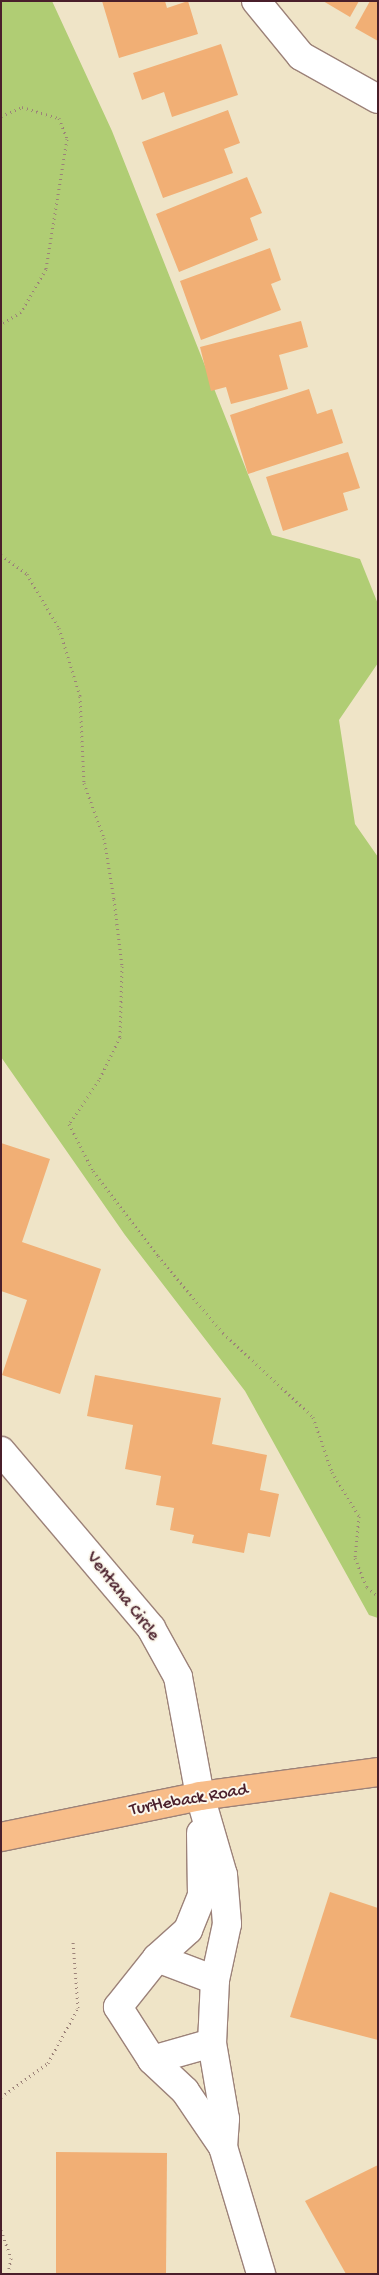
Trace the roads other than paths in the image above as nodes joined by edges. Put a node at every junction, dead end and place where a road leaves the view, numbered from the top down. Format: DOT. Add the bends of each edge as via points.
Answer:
graph roads {
  1 [pos="256,1"];
  2 [pos="378,99"];
  3 [pos="1,1451"];
  4 [pos="378,1772"];
  5 [pos="200,1796"];
  6 [pos="1,1837"];
  7 [pos="157,1958"];
  8 [pos="215,1980"];
  9 [pos="212,2043"];
  10 [pos="152,2060"];
  11 [pos="223,2147"];
  12 [pos="261,2274"];
  1 -- 2 [label="street" via="301,56"];
  3 -- 5 [label="street, Ventana Circle" via="152,1628 178,1677"];
  4 -- 5 [label="main road, Turtleback Road"];
  5 -- 6 [label="main road, Turtleback Road"];
  5 -- 7 [label="street" via="202,1895 188,1930"];
  5 -- 8 [label="street" via="223,1875 227,1924"];
  7 -- 8 [label="street"];
  7 -- 10 [label="street" via="118,2007"];
  8 -- 9 [label="street"];
  9 -- 10 [label="street"];
  9 -- 11 [label="street" via="224,2119"];
  10 -- 11 [label="street" via="184,2091"];
  11 -- 12 [label="street"];
}
